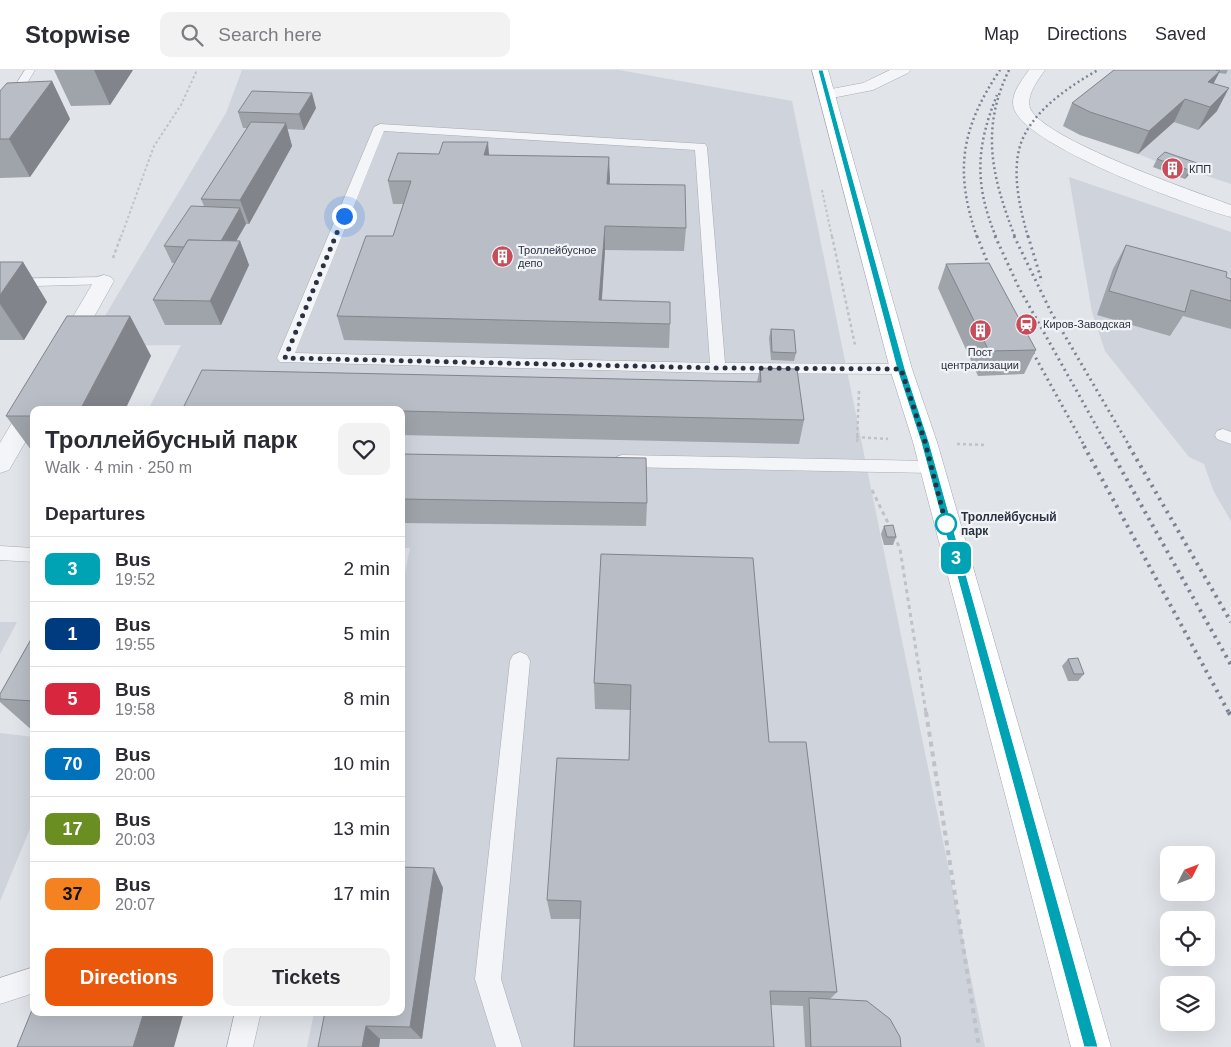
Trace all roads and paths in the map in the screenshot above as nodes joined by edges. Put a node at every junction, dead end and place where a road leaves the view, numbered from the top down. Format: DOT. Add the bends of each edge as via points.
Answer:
graph roads {
  1 [pos="30,70"];
  2 [pos="197,70"];
  3 [pos="904,70"];
  4 [pos="1037,70"];
  5 [pos="824,82"];
  6 [pos="0,118"];
  7 [pos="821,189"];
  8 [pos="1231,211"];
  9 [pos="104,281"];
  10 [pos="0,283"];
  11 [pos="718,368"];
  12 [pos="860,369"];
  13 [pos="901,369"];
  14 [pos="33,406"];
  15 [pos="30,411"];
  16 [pos="610,460"];
  17 [pos="0,464"];
  18 [pos="859,465"];
  19 [pos="930,467"];
  20 [pos="0,553"];
  21 [pos="30,555"];
  22 [pos="520,661"];
  23 [pos="30,981"];
  24 [pos="0,991"];
  25 [pos="247,1016"];
  26 [pos="240,1047"];
  27 [pos="509,1047"];
  28 [pos="979,1047"];
  29 [pos="1091,1047"];
  1 -- 6 [label="lane"];
  2 -- 9 [label="path" via="181,106 154,146"];
  3 -- 5 [label="street" via="867,87"];
  4 -- 8 [label="street" via="1024,91 1021,104 1032,122 1122,170"];
  5 -- 13 [label="main road"];
  7 -- 12 [label="path"];
  9 -- 10 [label="lane"];
  9 -- 14 [label="street"];
  11 -- 11 [label="lane" via="701,147 380,127 285,358"];
  11 -- 12 [label="lane"];
  12 -- 13 [label="lane"];
  12 -- 18 [label="path" via="856,437"];
  13 -- 19 [label="main road"];
  15 -- 17 [label="street"];
  16 -- 18 [label="lane"];
  18 -- 19 [label="lane"];
  18 -- 28 [label="path" via="900,549"];
  19 -- 29 [label="main road"];
  20 -- 21 [label="lane"];
  22 -- 27 [label="lane" via="488,979"];
  23 -- 24 [label="lane"];
  25 -- 26 [label="lane"];
}
